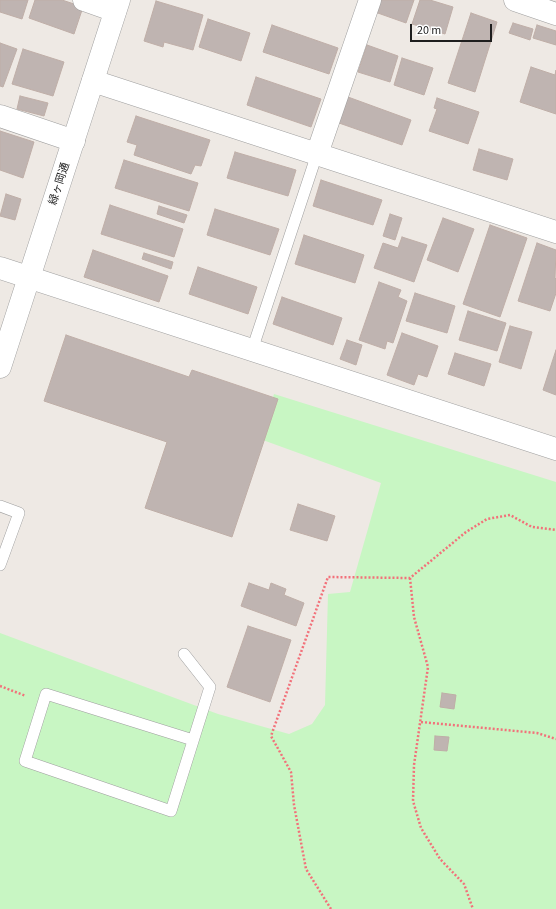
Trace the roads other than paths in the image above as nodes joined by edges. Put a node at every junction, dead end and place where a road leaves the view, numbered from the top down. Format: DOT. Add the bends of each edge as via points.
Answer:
graph roads {
  1 [pos="84,0"];
  2 [pos="370,0"];
  3 [pos="515,0"];
  4 [pos="117,6"];
  5 [pos="556,14"];
  6 [pos="93,81"];
  7 [pos="0,116"];
  8 [pos="74,141"];
  9 [pos="316,154"];
  10 [pos="556,232"];
  11 [pos="0,268"];
  12 [pos="29,277"];
  13 [pos="252,350"];
  14 [pos="0,367"];
  15 [pos="556,449"];
  16 [pos="0,506"];
  17 [pos="0,565"];
  18 [pos="184,654"];
  19 [pos="193,740"];
  1 -- 4 [label="street"];
  2 -- 9 [label="street"];
  3 -- 5 [label="street"];
  4 -- 6 [label="street, 緑ヶ岡通"];
  6 -- 8 [label="street, 緑ヶ岡通"];
  6 -- 9 [label="street"];
  7 -- 8 [label="street"];
  8 -- 12 [label="street, 緑ヶ岡通"];
  9 -- 10 [label="street"];
  9 -- 13 [label="lane"];
  11 -- 12 [label="street"];
  12 -- 13 [label="street"];
  12 -- 14 [label="street, 緑ヶ岡通"];
  13 -- 15 [label="street"];
  16 -- 17 [label="lane" via="18,513"];
  18 -- 19 [label="lane" via="210,686"];
  19 -- 19 [label="lane" via="46,694 25,761 171,811"];
}
